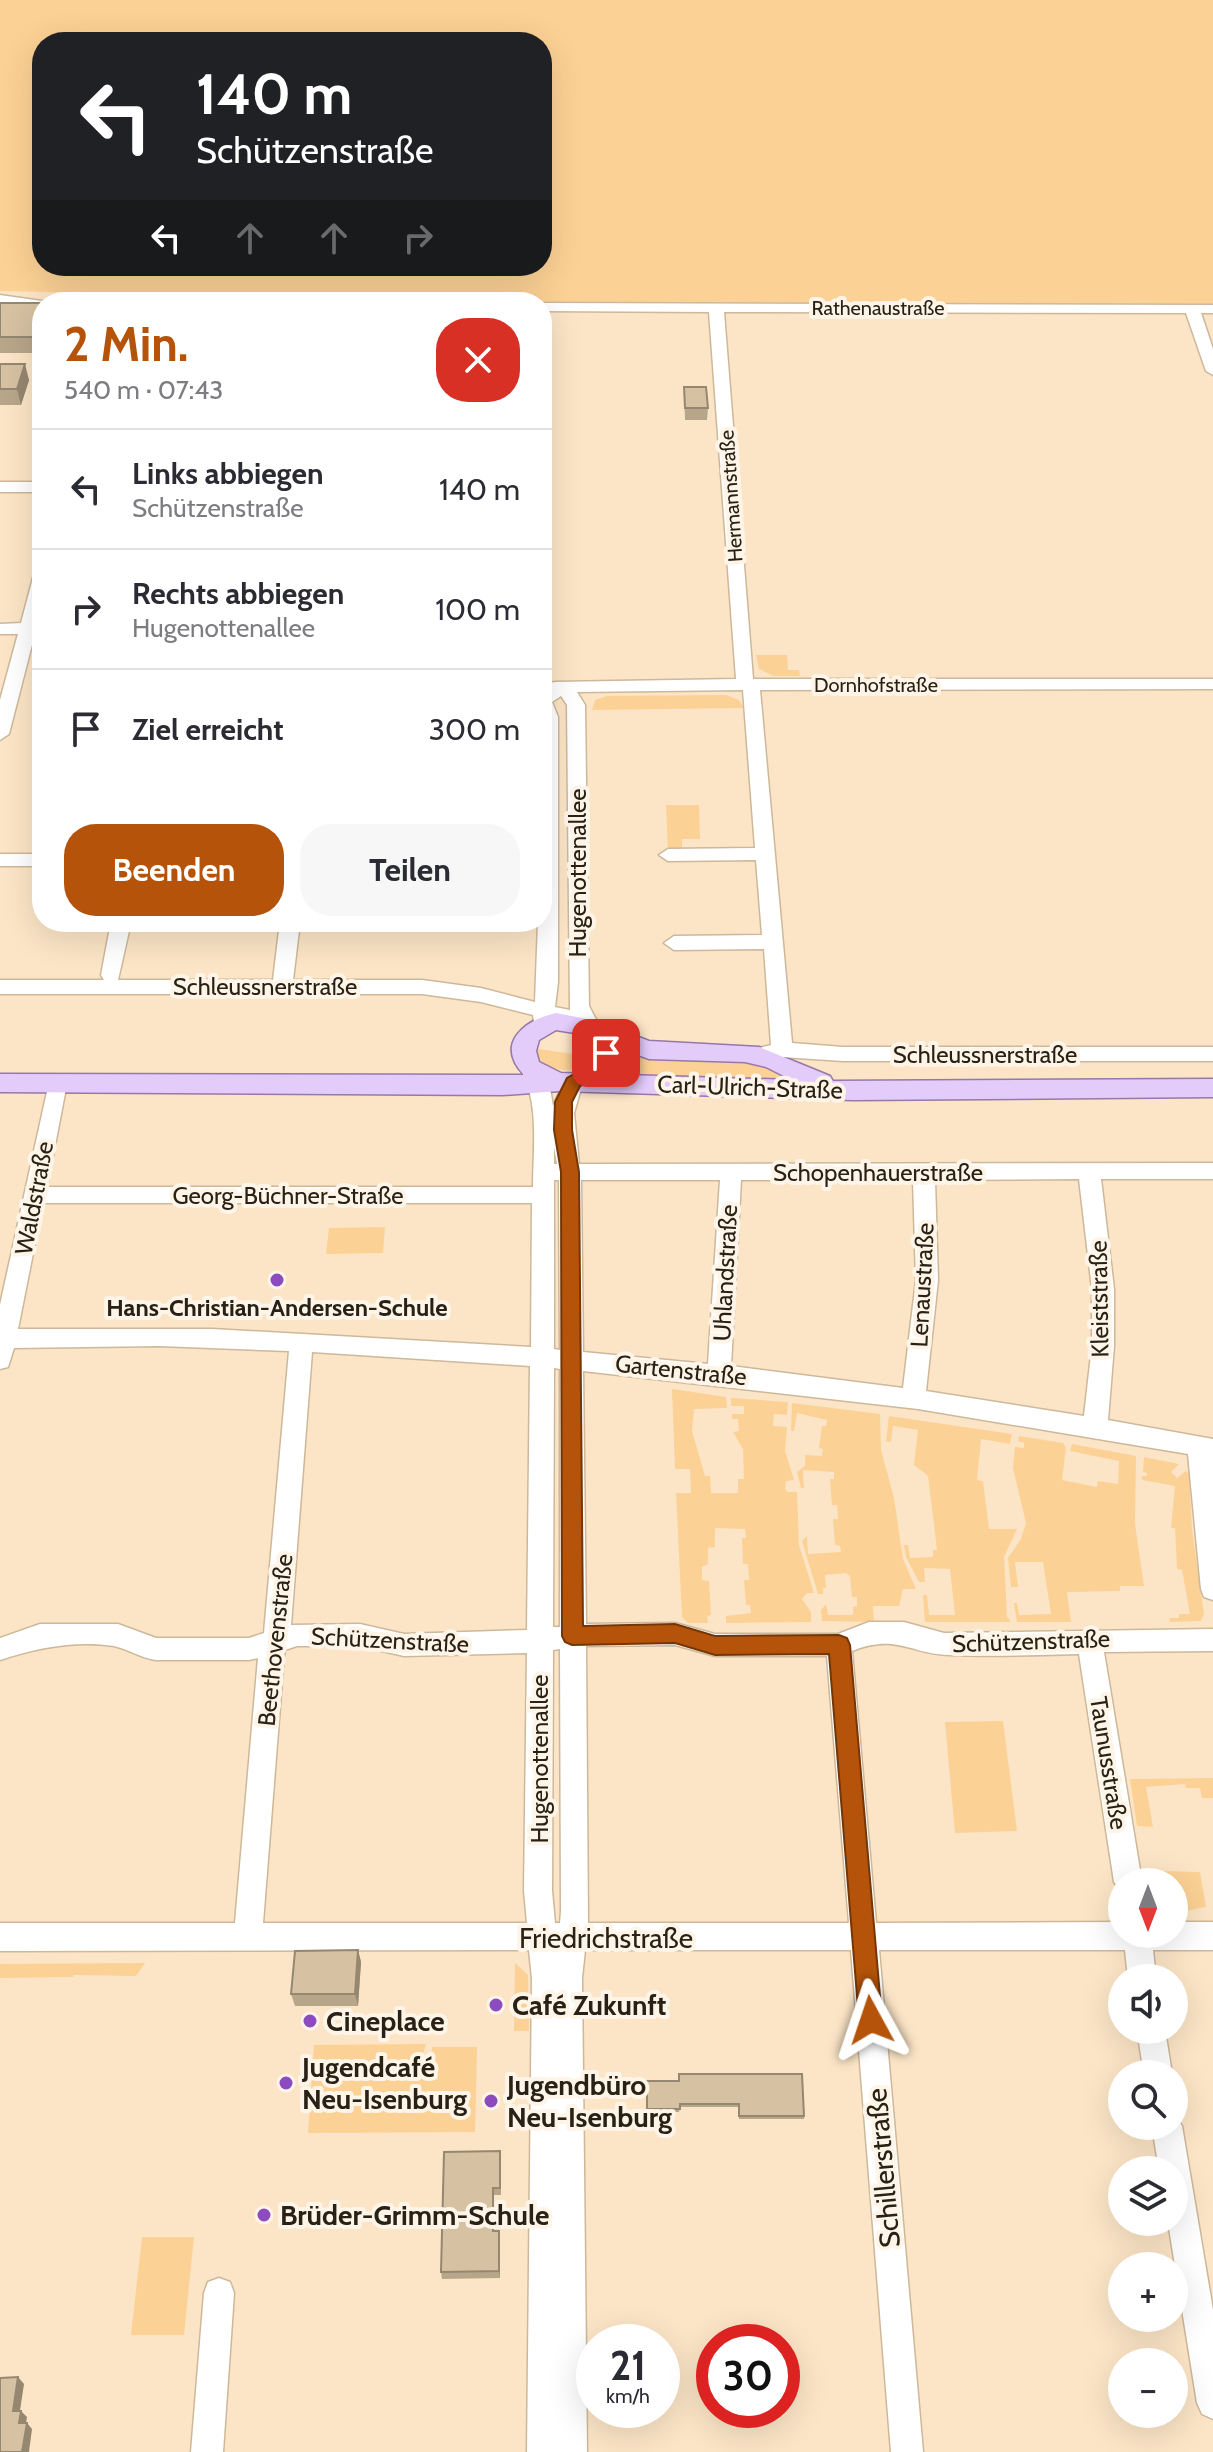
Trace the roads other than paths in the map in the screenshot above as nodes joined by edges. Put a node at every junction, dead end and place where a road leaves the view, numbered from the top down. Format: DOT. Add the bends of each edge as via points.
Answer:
graph roads {
  1 [pos="0,299"];
  2 [pos="32,303"];
  3 [pos="32,304"];
  4 [pos="0,306"];
  5 [pos="552,307"];
  6 [pos="716,308"];
  7 [pos="1192,309"];
  8 [pos="1213,309"];
  9 [pos="1213,371"];
  10 [pos="0,487"];
  11 [pos="32,487"];
  12 [pos="32,628"];
  13 [pos="0,629"];
  14 [pos="32,634"];
  15 [pos="1213,684"];
  16 [pos="748,685"];
  17 [pos="552,688"];
  18 [pos="0,734"];
  19 [pos="552,787"];
  20 [pos="764,854"];
  21 [pos="668,855"];
  22 [pos="0,860"];
  23 [pos="32,860"];
  24 [pos="119,932"];
  25 [pos="289,932"];
  26 [pos="772,942"];
  27 [pos="674,943"];
  28 [pos="111,975"];
  29 [pos="282,986"];
  30 [pos="0,987"];
  31 [pos="562,1020"];
  32 [pos="782,1050"];
  33 [pos="1213,1054"];
  34 [pos="758,1055"];
  35 [pos="544,1077"];
  36 [pos="0,1083"];
  37 [pos="57,1083"];
  38 [pos="602,1083"];
  39 [pos="458,1085"];
  40 [pos="1213,1088"];
  41 [pos="888,1089"];
  42 [pos="567,1137"];
  43 [pos="924,1171"];
  44 [pos="1089,1171"];
  45 [pos="1213,1171"];
  46 [pos="570,1172"];
  47 [pos="731,1172"];
  48 [pos="543,1183"];
  49 [pos="34,1195"];
  50 [pos="301,1342"];
  51 [pos="2,1346"];
  52 [pos="541,1357"];
  53 [pos="571,1359"];
  54 [pos="719,1373"];
  55 [pos="913,1398"];
  56 [pos="1095,1427"];
  57 [pos="1206,1448"];
  58 [pos="1213,1589"];
  59 [pos="572,1636"];
  60 [pos="539,1640"];
  61 [pos="1213,1640"];
  62 [pos="274,1642"];
  63 [pos="1090,1643"];
  64 [pos="839,1645"];
  65 [pos="0,1649"];
  66 [pos="1126,1868"];
  67 [pos="1108,1935"];
  68 [pos="863,1936"];
  69 [pos="1188,1936"];
  70 [pos="1213,1936"];
  71 [pos="0,1937"];
  72 [pos="248,1938"];
  73 [pos="557,1938"];
  74 [pos="1169,2140"];
  75 [pos="219,2293"];
  76 [pos="1213,2403"];
  77 [pos="207,2452"];
  78 [pos="543,2452"];
  79 [pos="571,2452"];
  80 [pos="907,2452"];
  1 -- 2 [label="street"];
  3 -- 4 [label="street"];
  5 -- 6 [label="street, Rathenaustraße"];
  6 -- 7 [label="street, Rathenaustraße"];
  6 -- 16 [label="street, Hermannstraße"];
  7 -- 8 [label="street, Rathenaustraße"];
  7 -- 9 [label="street"];
  10 -- 11 [label="street"];
  12 -- 13 [label="street"];
  14 -- 18 [label="street"];
  15 -- 16 [label="street, Dornhofstraße"];
  16 -- 17 [label="street, Dornhofstraße"];
  16 -- 20 [label="street, Hermannstraße"];
  17 -- 31 [label="street, Hugenottenallee" via="572,695 576,705 579,1011"];
  19 -- 31 [label="street, Hugenottenallee"];
  20 -- 21 [label="street"];
  20 -- 26 [label="street, Hermannstraße"];
  22 -- 23 [label="street"];
  24 -- 28 [label="street"];
  25 -- 29 [label="street"];
  26 -- 27 [label="street"];
  26 -- 32 [label="street, Hermannstraße"];
  29 -- 30 [label="street, Schleussnerstraße"];
  29 -- 31 [label="street, Schleussnerstraße" via="422,987 481,995"];
  31 -- 34 [label="main road, Schleussnerstraße" via="672,1054"];
  31 -- 35 [label="main road, Hugenottenallee" via="531,1033"];
  31 -- 35 [label="main road, Hugenottenallee" via="605,1046 602,1062 596,1069"];
  32 -- 33 [label="street, Schleussnerstraße"];
  32 -- 34 [label="street, Schleussnerstraße"];
  34 -- 41 [label="main road, Schleussnerstraße" via="822,1083"];
  35 -- 38 [label="main road, Carl-Ulrich-Straße"];
  35 -- 39 [label="main road, Carl-Ulrich-Straße" via="503,1086"];
  35 -- 39 [label="main road" via="508,1067"];
  35 -- 42 [label="street, Hugenottenallee" via="563,1102"];
  35 -- 48 [label="street, Hugenottenallee"];
  36 -- 37 [label="main road, Carl-Ulrich-Straße"];
  37 -- 39 [label="main road, Carl-Ulrich-Straße"];
  37 -- 49 [label="street, Waldstraße"];
  38 -- 41 [label="main road, Carl-Ulrich-Straße"];
  38 -- 42 [label="street, Hugenottenallee" via="578,1092"];
  40 -- 41 [label="main road, Carl-Ulrich-Straße"];
  42 -- 46 [label="street, Hugenottenallee"];
  43 -- 44 [label="street, Schopenhauerstraße"];
  43 -- 47 [label="street, Schopenhauerstraße"];
  43 -- 55 [label="street, Lenaustraße" via="926,1292"];
  44 -- 45 [label="street, Schopenhauerstraße"];
  44 -- 56 [label="street, Kleiststraße" via="1103,1289"];
  46 -- 47 [label="street, Schopenhauerstraße"];
  46 -- 48 [label="street, Schopenhauerstraße"];
  46 -- 53 [label="street, Hugenottenallee"];
  47 -- 54 [label="street, Uhlandstraße"];
  48 -- 49 [label="street, Georg-Büchner-Straße"];
  48 -- 52 [label="street, Hugenottenallee"];
  49 -- 51 [label="street, Waldstraße"];
  50 -- 51 [label="street, Gartenstraße" via="118,1337"];
  50 -- 52 [label="street, Gartenstraße"];
  50 -- 62 [label="street, Beethovenstraße"];
  52 -- 53 [label="street, Gartenstraße"];
  52 -- 60 [label="street, Hugenottenallee"];
  53 -- 54 [label="street, Gartenstraße"];
  53 -- 59 [label="street, Hugenottenallee"];
  54 -- 55 [label="street, Gartenstraße"];
  55 -- 56 [label="street, Gartenstraße"];
  56 -- 57 [label="street, Gartenstraße"];
  57 -- 58 [label="street"];
  59 -- 60 [label="street, Schützenstraße"];
  59 -- 64 [label="street, Schützenstraße" via="675,1634 715,1645"];
  59 -- 73 [label="street, Hugenottenallee" via="575,1911"];
  60 -- 62 [label="street, Schützenstraße" via="404,1645 360,1635 297,1635"];
  60 -- 73 [label="street, Hugenottenallee" via="538,1891"];
  61 -- 63 [label="street, Schützenstraße"];
  62 -- 65 [label="street, Schützenstraße" via="249,1649 156,1649 118,1635 40,1635"];
  62 -- 72 [label="street, Beethovenstraße"];
  63 -- 64 [label="street, Schützenstraße" via="944,1644 904,1633 869,1633"];
  63 -- 66 [label="street, Taunusstraße"];
  64 -- 68 [label="street, Schillerstraße"];
  67 -- 68 [label="street, Friedrichstraße"];
  68 -- 73 [label="street, Friedrichstraße"];
  68 -- 80 [label="street, Schillerstraße"];
  69 -- 70 [label="street, Friedrichstraße"];
  71 -- 72 [label="street, Friedrichstraße"];
  72 -- 73 [label="street, Friedrichstraße"];
  73 -- 78 [label="street, Hugenottenallee" via="546,1979"];
  73 -- 79 [label="street, Hugenottenallee" via="568,1978"];
  74 -- 76 [label="street"];
  75 -- 77 [label="street"];
}
